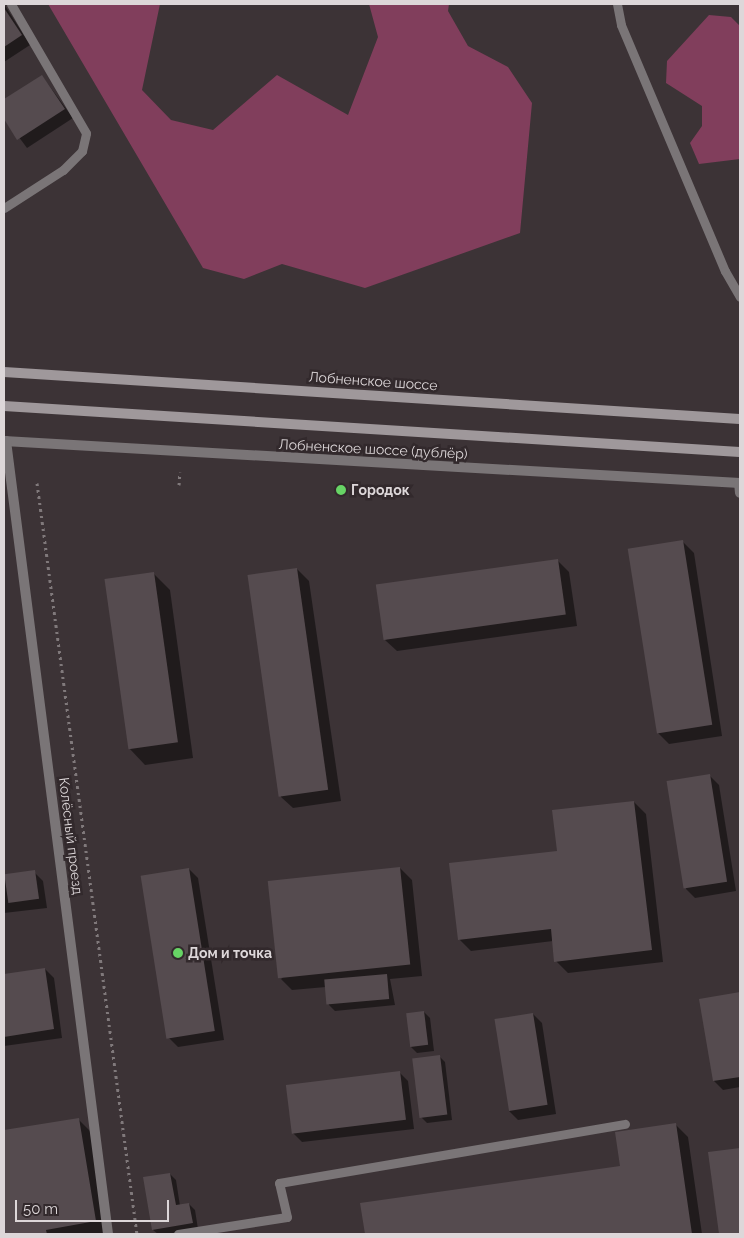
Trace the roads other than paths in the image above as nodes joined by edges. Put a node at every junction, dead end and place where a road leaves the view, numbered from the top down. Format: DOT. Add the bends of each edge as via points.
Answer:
graph roads {
  1 [pos="11,4"];
  2 [pos="617,4"];
  3 [pos="4,208"];
  4 [pos="740,297"];
  5 [pos="4,372"];
  6 [pos="4,406"];
  7 [pos="740,418"];
  8 [pos="5,441"];
  9 [pos="740,452"];
  10 [pos="739,483"];
  11 [pos="740,493"];
  12 [pos="625,1124"];
  13 [pos="108,1234"];
  14 [pos="178,1234"];
  1 -- 3 [label="lane" via="86,133 82,151 63,170"];
  2 -- 4 [label="lane" via="622,25 725,271"];
  5 -- 7 [label="main road, Лобненское шоссе"];
  6 -- 9 [label="main road"];
  8 -- 10 [label="street, Лобненское шоссе (дублёр)"];
  8 -- 13 [label="street, Колёсный проезд"];
  10 -- 11 [label="street"];
  12 -- 14 [label="lane" via="279,1183 287,1217"];
}
